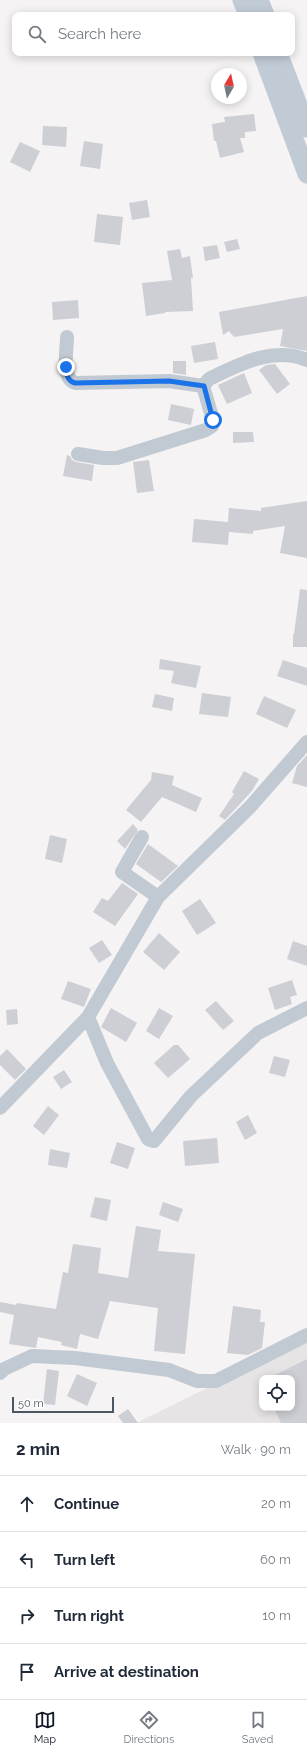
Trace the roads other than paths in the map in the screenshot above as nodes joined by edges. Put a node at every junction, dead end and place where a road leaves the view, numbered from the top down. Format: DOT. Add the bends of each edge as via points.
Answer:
graph roads {
  1 [pos="242,0"];
  2 [pos="259,0"];
  3 [pos="247,12"];
  4 [pos="264,12"];
  5 [pos="263,56"];
  6 [pos="279,56"];
  7 [pos="307,128"];
  8 [pos="307,174"];
  9 [pos="67,337"];
  10 [pos="307,360"];
  11 [pos="204,386"];
  12 [pos="78,454"];
  13 [pos="307,742"];
  14 [pos="142,837"];
  15 [pos="158,898"];
  16 [pos="307,1008"];
  17 [pos="88,1017"];
  18 [pos="0,1108"];
  19 [pos="307,1335"];
  20 [pos="0,1373"];
  1 -- 3 [label="main road"];
  2 -- 4 [label="main road"];
  5 -- 8 [label="main road"];
  6 -- 7 [label="main road"];
  9 -- 11 [label="street" via="66,367 70,382 169,381"];
  10 -- 11 [label="street" via="288,354 265,355 209,379"];
  11 -- 12 [label="street" via="213,420 212,426 206,430 117,458"];
  13 -- 15 [label="street" via="250,807"];
  14 -- 15 [label="street" via="122,872"];
  15 -- 17 [label="street"];
  16 -- 17 [label="street" via="258,1033 191,1096 154,1141 148,1139 107,1063"];
  17 -- 18 [label="street"];
  19 -- 20 [label="street" via="216,1382 197,1381 169,1370 75,1358 32,1356"];
}
